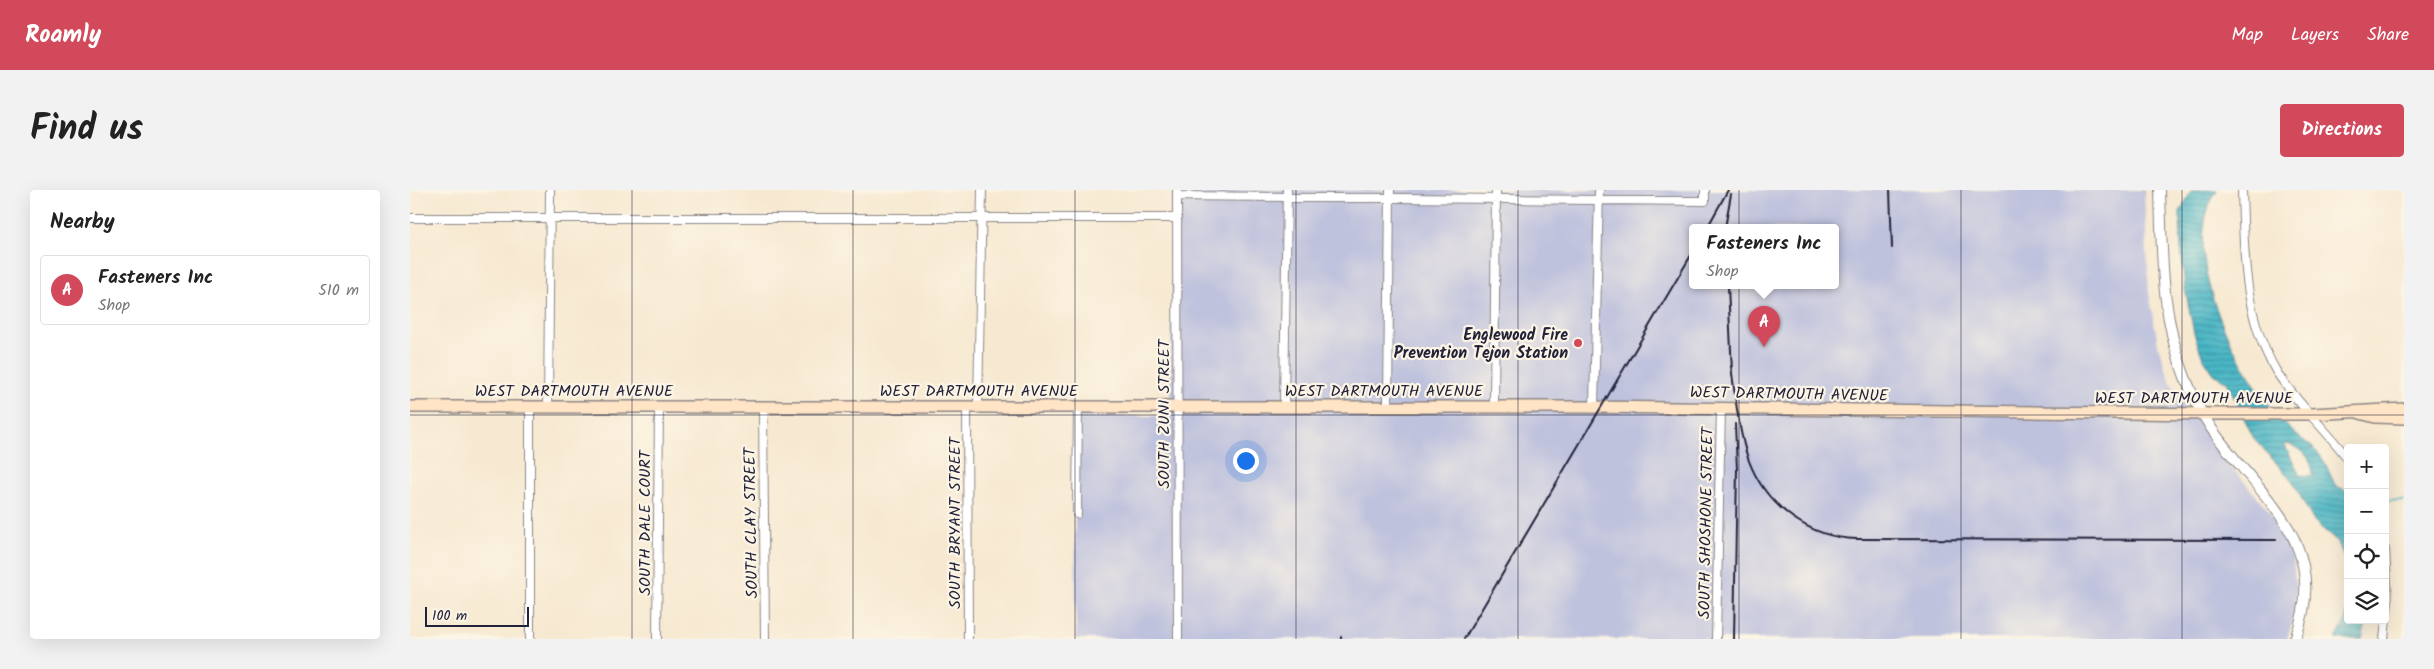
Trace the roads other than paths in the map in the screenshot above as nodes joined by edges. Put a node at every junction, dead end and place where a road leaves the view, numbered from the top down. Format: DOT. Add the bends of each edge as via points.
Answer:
graph roads {
  1 [pos="550,190"];
  2 [pos="982,190"];
  3 [pos="1496,190"];
  4 [pos="1599,190"];
  5 [pos="1705,190"];
  6 [pos="2160,190"];
  7 [pos="2242,190"];
  8 [pos="1177,193"];
  9 [pos="1287,194"];
  10 [pos="1390,194"];
  11 [pos="1496,199"];
  12 [pos="1599,200"];
  13 [pos="410,218"];
  14 [pos="550,218"];
  15 [pos="1177,218"];
  16 [pos="982,219"];
  17 [pos="659,406"];
  18 [pos="762,406"];
  19 [pos="973,406"];
  20 [pos="1078,406"];
  21 [pos="1176,406"];
  22 [pos="1284,406"];
  23 [pos="1388,406"];
  24 [pos="1494,406"];
  25 [pos="410,407"];
  26 [pos="530,407"];
  27 [pos="548,407"];
  28 [pos="1594,407"];
  29 [pos="1721,408"];
  30 [pos="2404,409"];
  31 [pos="2358,412"];
  32 [pos="2202,414"];
  33 [pos="2306,414"];
  34 [pos="2401,417"];
  35 [pos="2344,456"];
  36 [pos="1077,514"];
  37 [pos="2387,579"];
  38 [pos="530,639"];
  39 [pos="657,639"];
  40 [pos="765,639"];
  41 [pos="968,639"];
  42 [pos="1178,639"];
  43 [pos="1716,639"];
  44 [pos="2295,639"];
  45 [pos="2384,639"];
  1 -- 14 [label="street"];
  2 -- 16 [label="street, SOUTH BRYANT STREET"];
  3 -- 11 [label="street"];
  4 -- 12 [label="street"];
  5 -- 12 [label="street" via="1705,201"];
  6 -- 32 [label="street" via="2168,320 2184,376"];
  7 -- 33 [label="street" via="2245,272 2254,320 2277,372"];
  8 -- 9 [label="street"];
  8 -- 15 [label="street, SOUTH ZUNI STREET"];
  9 -- 10 [label="street"];
  9 -- 22 [label="street"];
  10 -- 11 [label="street"];
  10 -- 23 [label="street"];
  11 -- 12 [label="street"];
  11 -- 24 [label="street"];
  12 -- 28 [label="street"];
  13 -- 14 [label="street"];
  14 -- 16 [label="street"];
  14 -- 27 [label="street"];
  15 -- 16 [label="street"];
  15 -- 21 [label="street, SOUTH ZUNI STREET"];
  16 -- 19 [label="street, SOUTH BRYANT STREET"];
  17 -- 18 [label="main road, WEST DARTMOUTH AVENUE"];
  17 -- 27 [label="main road, WEST DARTMOUTH AVENUE"];
  17 -- 39 [label="street, SOUTH DALE COURT"];
  18 -- 19 [label="main road, WEST DARTMOUTH AVENUE"];
  18 -- 40 [label="street, SOUTH CLAY STREET"];
  19 -- 20 [label="main road, WEST DARTMOUTH AVENUE"];
  19 -- 41 [label="street, SOUTH BRYANT STREET"];
  20 -- 21 [label="main road, WEST DARTMOUTH AVENUE"];
  20 -- 36 [label="street"];
  21 -- 22 [label="main road, WEST DARTMOUTH AVENUE"];
  21 -- 42 [label="street, SOUTH ZUNI STREET"];
  22 -- 23 [label="main road, WEST DARTMOUTH AVENUE"];
  23 -- 24 [label="main road, WEST DARTMOUTH AVENUE"];
  24 -- 28 [label="main road, WEST DARTMOUTH AVENUE"];
  25 -- 26 [label="main road, WEST DARTMOUTH AVENUE"];
  26 -- 27 [label="main road, WEST DARTMOUTH AVENUE"];
  26 -- 38 [label="street"];
  28 -- 29 [label="main road, WEST DARTMOUTH AVENUE"];
  29 -- 32 [label="main road, WEST DARTMOUTH AVENUE"];
  29 -- 43 [label="street, SOUTH SHOSHONE STREET"];
  30 -- 31 [label="main road, WEST DARTMOUTH AVENUE"];
  31 -- 33 [label="main road, WEST DARTMOUTH AVENUE"];
  31 -- 34 [label="main road, WEST DARTMOUTH AVENUE" via="2375,418"];
  32 -- 33 [label="main road, WEST DARTMOUTH AVENUE"];
  32 -- 44 [label="street" via="2221,443 2276,506 2295,540 2302,564 2304,590 2302,618"];
  33 -- 35 [label="street"];
  37 -- 45 [label="street"];
}
